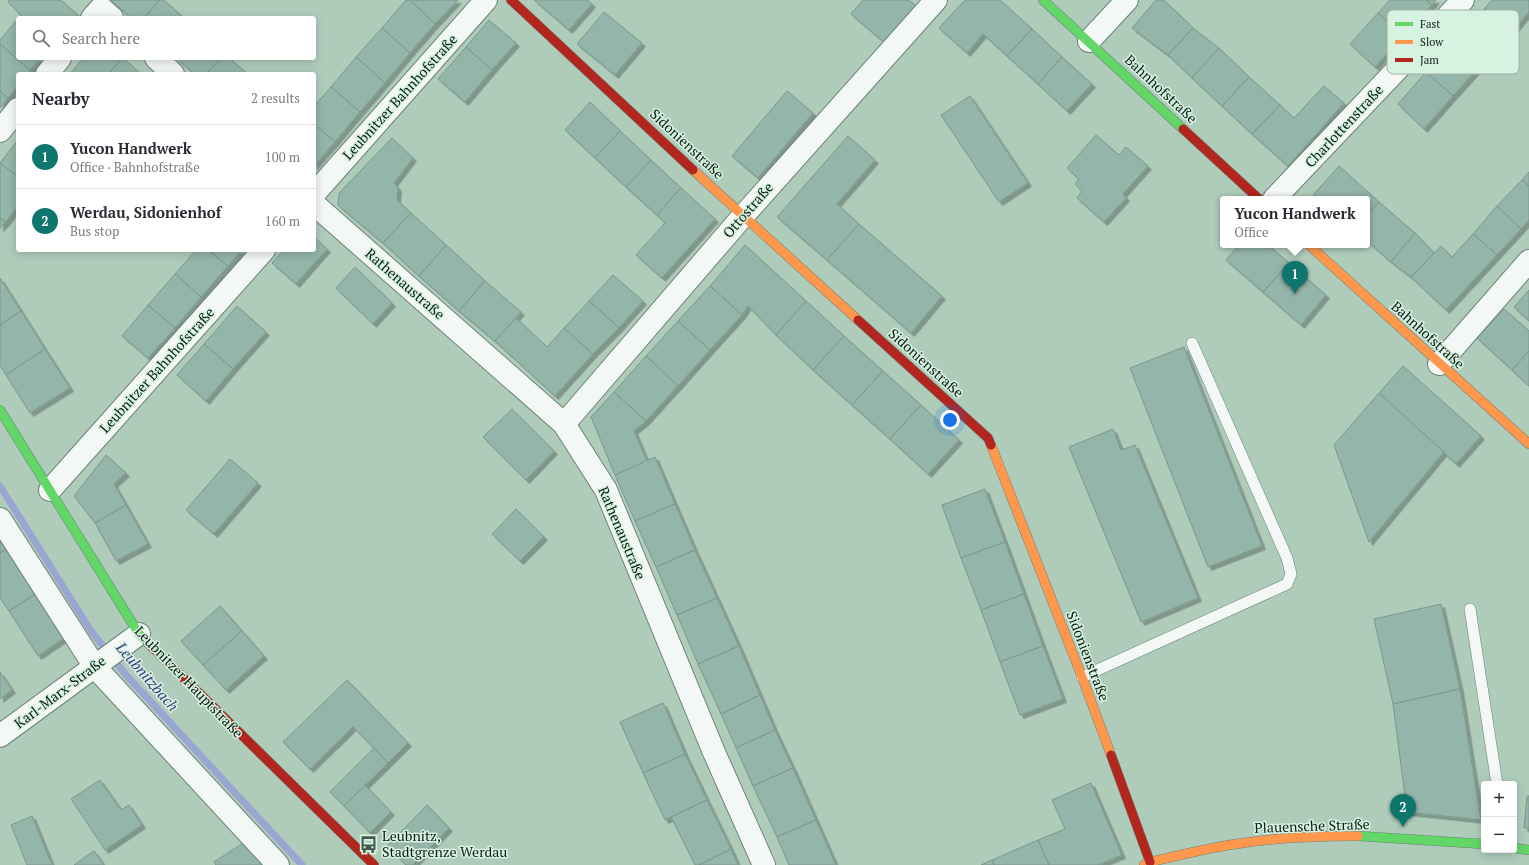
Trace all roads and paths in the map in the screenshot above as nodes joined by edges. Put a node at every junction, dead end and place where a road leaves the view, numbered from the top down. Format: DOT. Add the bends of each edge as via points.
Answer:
graph roads {
  1 [pos="486,0"];
  2 [pos="511,0"];
  3 [pos="936,0"];
  4 [pos="1043,0"];
  5 [pos="1126,0"];
  6 [pos="1463,0"];
  7 [pos="1454,10"];
  8 [pos="1089,41"];
  9 [pos="58,60"];
  10 [pos="158,60"];
  11 [pos="49,72"];
  12 [pos="171,72"];
  13 [pos="1393,74"];
  14 [pos="16,111"];
  15 [pos="0,131"];
  16 [pos="316,192"];
  17 [pos="1256,196"];
  18 [pos="1277,196"];
  19 [pos="316,206"];
  20 [pos="743,216"];
  21 [pos="1312,248"];
  22 [pos="262,252"];
  23 [pos="1529,261"];
  24 [pos="1192,343"];
  25 [pos="1439,364"];
  26 [pos="0,410"];
  27 [pos="564,424"];
  28 [pos="1529,444"];
  29 [pos="50,490"];
  30 [pos="0,519"];
  31 [pos="1470,610"];
  32 [pos="139,634"];
  33 [pos="106,658"];
  34 [pos="1082,677"];
  35 [pos="0,736"];
  36 [pos="1497,781"];
  37 [pos="1481,844"];
  38 [pos="1517,848"];
  39 [pos="1529,850"];
  40 [pos="1147,863"];
  41 [pos="278,865"];
  42 [pos="374,865"];
  43 [pos="764,865"];
  1 -- 16 [label="street, Leubnitzer Bahnhofstraße"];
  2 -- 20 [label="street, Sidonienstraße"];
  3 -- 20 [label="street, Ottostraße"];
  4 -- 8 [label="street, Bahnhofstraße"];
  5 -- 8 [label="street"];
  6 -- 7 [label="street, Charlottenstraße"];
  8 -- 17 [label="street, Bahnhofstraße"];
  9 -- 11 [label="street"];
  10 -- 12 [label="street"];
  13 -- 18 [label="street, Charlottenstraße"];
  14 -- 15 [label="street"];
  19 -- 27 [label="street, Rathenaustraße"];
  20 -- 27 [label="street, Ottostraße"];
  20 -- 34 [label="street, Sidonienstraße" via="988,438"];
  21 -- 25 [label="street, Bahnhofstraße"];
  22 -- 29 [label="street, Leubnitzer Bahnhofstraße"];
  23 -- 25 [label="street"];
  24 -- 34 [label="lane" via="1287,558 1291,574 1287,584"];
  25 -- 28 [label="street, Bahnhofstraße"];
  26 -- 29 [label="street, Leubnitzer Hauptstraße"];
  27 -- 43 [label="street, Rathenaustraße" via="606,490 713,750"];
  29 -- 32 [label="street, Leubnitzer Hauptstraße"];
  30 -- 33 [label="street"];
  31 -- 36 [label="lane"];
  32 -- 33 [label="street, Karl-Marx-Straße"];
  32 -- 42 [label="street, Leubnitzer Hauptstraße"];
  33 -- 35 [label="street, Karl-Marx-Straße"];
  33 -- 41 [label="street"];
  34 -- 40 [label="street, Sidonienstraße"];
  37 -- 40 [label="street, Plauensche Straße" via="1420,838 1288,838 1239,844"];
  38 -- 39 [label="street"];
}
